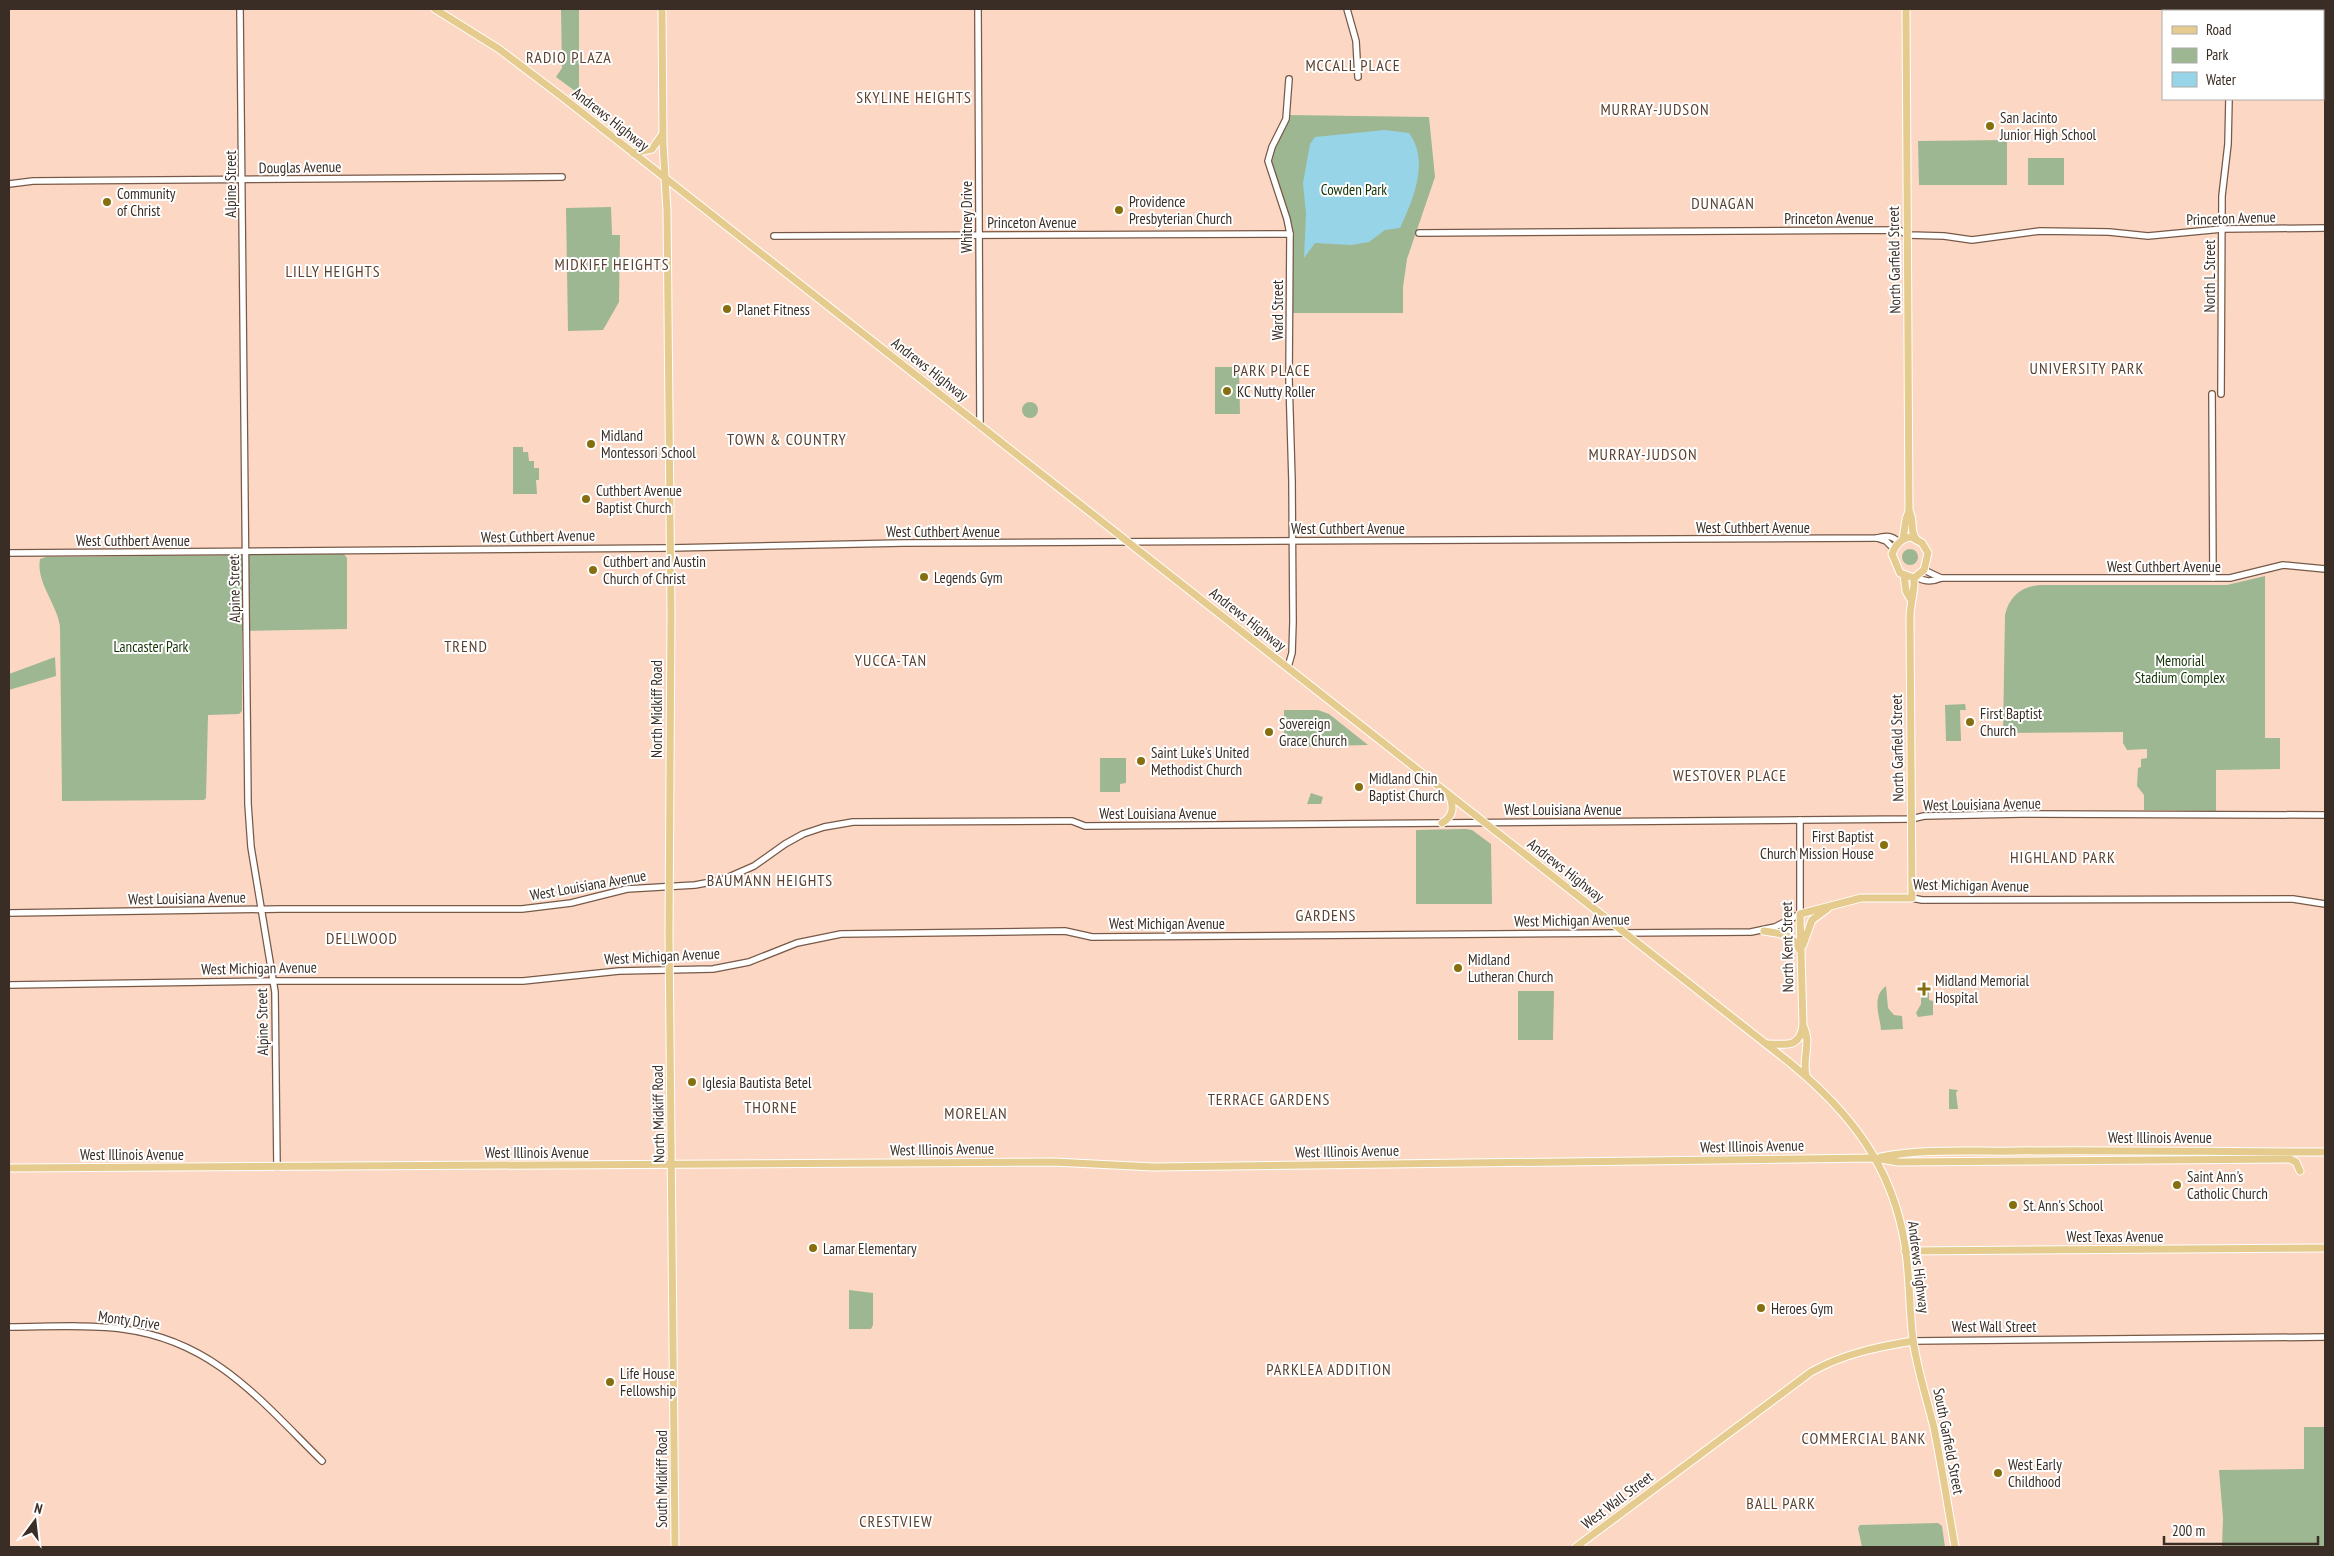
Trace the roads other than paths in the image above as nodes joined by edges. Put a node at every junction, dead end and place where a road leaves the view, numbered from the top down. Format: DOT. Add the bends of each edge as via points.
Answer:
graph roads {
  1 [pos="240,9"];
  2 [pos="434,9"];
  3 [pos="662,9"];
  4 [pos="978,9"];
  5 [pos="1347,9"];
  6 [pos="1906,9"];
  7 [pos="1358,77"];
  8 [pos="1289,79"];
  9 [pos="2229,100"];
  10 [pos="663,134"];
  11 [pos="633,154"];
  12 [pos="562,177"];
  13 [pos="665,179"];
  14 [pos="242,180"];
  15 [pos="9,184"];
  16 [pos="2325,228"];
  17 [pos="2222,229"];
  18 [pos="1420,233"];
  19 [pos="1290,234"];
  20 [pos="979,235"];
  21 [pos="1908,235"];
  22 [pos="774,236"];
  23 [pos="2212,394"];
  24 [pos="2221,394"];
  25 [pos="980,426"];
  26 [pos="1910,511"];
  27 [pos="1877,538"];
  28 [pos="1916,539"];
  29 [pos="1293,541"];
  30 [pos="1901,541"];
  31 [pos="1128,543"];
  32 [pos="670,548"];
  33 [pos="1894,549"];
  34 [pos="246,551"];
  35 [pos="9,553"];
  36 [pos="2325,569"];
  37 [pos="1924,570"];
  38 [pos="1904,575"];
  39 [pos="1915,578"];
  40 [pos="1941,578"];
  41 [pos="2212,578"];
  42 [pos="1910,598"];
  43 [pos="1288,667"];
  44 [pos="1450,796"];
  45 [pos="2325,816"];
  46 [pos="1911,819"];
  47 [pos="1800,820"];
  48 [pos="1442,823"];
  49 [pos="1484,823"];
  50 [pos="669,886"];
  51 [pos="1912,898"];
  52 [pos="2325,904"];
  53 [pos="1831,906"];
  54 [pos="262,910"];
  55 [pos="9,912"];
  56 [pos="1800,914"];
  57 [pos="1764,931"];
  58 [pos="1625,933"];
  59 [pos="1801,955"];
  60 [pos="670,970"];
  61 [pos="274,981"];
  62 [pos="9,986"];
  63 [pos="1803,1025"];
  64 [pos="1766,1044"];
  65 [pos="1806,1076"];
  66 [pos="2325,1152"];
  67 [pos="1875,1158"];
  68 [pos="672,1165"];
  69 [pos="277,1167"];
  70 [pos="9,1168"];
  71 [pos="2300,1170"];
  72 [pos="2325,1248"];
  73 [pos="1905,1251"];
  74 [pos="9,1327"];
  75 [pos="2325,1337"];
  76 [pos="1913,1341"];
  77 [pos="674,1410"];
  78 [pos="322,1461"];
  79 [pos="675,1547"];
  80 [pos="1576,1547"];
  81 [pos="1955,1547"];
  1 -- 14 [label="street, Alpine Street"];
  2 -- 11 [label="main road, Andrews Highway" via="499,49"];
  3 -- 10 [label="main road, North Midkiff Road"];
  4 -- 20 [label="street, Whitney Drive"];
  5 -- 7 [label="street" via="1356,41"];
  6 -- 21 [label="main road, North Garfield Street"];
  8 -- 19 [label="street, Ward Street" via="1286,119 1268,161"];
  9 -- 17 [label="street, North L Street"];
  10 -- 11 [label="main road" via="652,149"];
  10 -- 13 [label="main road, North Midkiff Road"];
  11 -- 13 [label="main road, Andrews Highway"];
  12 -- 14 [label="street, Douglas Avenue"];
  13 -- 25 [label="main road, Andrews Highway"];
  13 -- 32 [label="main road, North Midkiff Road"];
  14 -- 15 [label="street, Douglas Avenue" via="33,181"];
  14 -- 34 [label="street, Alpine Street"];
  16 -- 17 [label="street, Princeton Avenue"];
  17 -- 21 [label="street, Princeton Avenue" via="2148,236 2103,231 2040,231 1982,240"];
  17 -- 24 [label="street, North L Street"];
  18 -- 21 [label="street, Princeton Avenue" via="1899,230"];
  19 -- 20 [label="street, Princeton Avenue"];
  19 -- 29 [label="street, Ward Street"];
  20 -- 22 [label="street, Princeton Avenue"];
  20 -- 25 [label="street, Whitney Drive"];
  21 -- 26 [label="main road, North Garfield Street"];
  23 -- 41 [label="street"];
  25 -- 31 [label="main road, Andrews Highway"];
  26 -- 28 [label="main road" via="1912,534"];
  26 -- 30 [label="main road"];
  27 -- 29 [label="street, West Cuthbert Avenue"];
  27 -- 30 [label="street, West Cuthbert Avenue" via="1893,537"];
  27 -- 33 [label="street"];
  28 -- 30 [label="main road" via="1911,537"];
  28 -- 37 [label="main road" via="1928,553"];
  29 -- 31 [label="street, West Cuthbert Avenue"];
  29 -- 43 [label="street, Ward Street" via="1293,643"];
  30 -- 33 [label="main road"];
  31 -- 32 [label="street, West Cuthbert Avenue"];
  31 -- 43 [label="main road, Andrews Highway"];
  32 -- 34 [label="street, West Cuthbert Avenue"];
  32 -- 50 [label="main road, North Midkiff Road"];
  33 -- 38 [label="main road" via="1893,559"];
  34 -- 35 [label="street, West Cuthbert Avenue"];
  34 -- 54 [label="street, Alpine Street" via="248,824"];
  36 -- 41 [label="street, West Cuthbert Avenue" via="2283,565 2230,578"];
  37 -- 39 [label="main road"];
  37 -- 40 [label="street, West Cuthbert Avenue"];
  38 -- 39 [label="main road"];
  38 -- 42 [label="main road"];
  39 -- 40 [label="street, West Cuthbert Avenue" via="1922,581"];
  39 -- 42 [label="main road"];
  40 -- 41 [label="street, West Cuthbert Avenue"];
  42 -- 46 [label="main road, North Garfield Street"];
  43 -- 44 [label="main road, Andrews Highway"];
  44 -- 48 [label="main road" via="1453,813"];
  44 -- 49 [label="main road, Andrews Highway"];
  45 -- 46 [label="street, West Louisiana Avenue" via="2022,814"];
  46 -- 47 [label="street, West Louisiana Avenue"];
  46 -- 51 [label="main road, North Garfield Street"];
  47 -- 49 [label="street, West Louisiana Avenue"];
  47 -- 56 [label="street, North Kent Street"];
  48 -- 49 [label="street, West Louisiana Avenue"];
  48 -- 50 [label="street, West Louisiana Avenue" via="1085,826 1072,821 847,823 803,834 754,866 727,879"];
  49 -- 58 [label="main road, Andrews Highway"];
  50 -- 54 [label="street, West Louisiana Avenue" via="627,889 571,903 522,909"];
  50 -- 60 [label="main road, North Midkiff Road"];
  51 -- 52 [label="street, West Michigan Avenue" via="2293,899"];
  51 -- 53 [label="main road, West Michigan Avenue" via="1862,898"];
  53 -- 56 [label="main road, West Michigan Avenue"];
  53 -- 59 [label="main road" via="1812,920"];
  54 -- 55 [label="street, West Louisiana Avenue"];
  54 -- 61 [label="street, Alpine Street"];
  56 -- 57 [label="street, West Michigan Avenue"];
  56 -- 59 [label="main road, North Kent Street"];
  57 -- 58 [label="street, West Michigan Avenue"];
  57 -- 59 [label="main road" via="1793,938"];
  58 -- 60 [label="street, West Michigan Avenue" via="1131,937 1092,937 1065,931 841,934 796,943 734,966"];
  58 -- 64 [label="main road, Andrews Highway"];
  59 -- 63 [label="main road, North Kent Street"];
  60 -- 61 [label="street, West Michigan Avenue" via="618,971 507,981"];
  60 -- 68 [label="main road, North Midkiff Road"];
  61 -- 62 [label="street, West Michigan Avenue"];
  61 -- 69 [label="street, Alpine Street"];
  63 -- 64 [label="main road" via="1796,1042"];
  63 -- 65 [label="main road, North Kent Street" via="1808,1035 1803,1064"];
  64 -- 65 [label="main road, Andrews Highway"];
  65 -- 67 [label="main road, Andrews Highway" via="1847,1117"];
  66 -- 67 [label="main road, West Illinois Avenue" via="1903,1152"];
  67 -- 68 [label="main road, West Illinois Avenue" via="1163,1167 1054,1162"];
  67 -- 71 [label="main road, West Illinois Avenue" via="1898,1162 2290,1159"];
  67 -- 73 [label="main road, Andrews Highway" via="1894,1199"];
  68 -- 69 [label="main road, West Illinois Avenue"];
  68 -- 77 [label="main road, North Midkiff Road"];
  69 -- 70 [label="main road, West Illinois Avenue"];
  72 -- 73 [label="main road, West Texas Avenue"];
  73 -- 76 [label="main road, Andrews Highway"];
  74 -- 78 [label="street, Monty Drive" via="120,1328 160,1336 189,1347 240,1380"];
  75 -- 76 [label="street, West Wall Street"];
  76 -- 80 [label="main road, West Wall Street" via="1861,1351 1811,1372"];
  76 -- 81 [label="main road, South Garfield Street" via="1934,1429"];
  77 -- 79 [label="main road, South Midkiff Road"];
}
